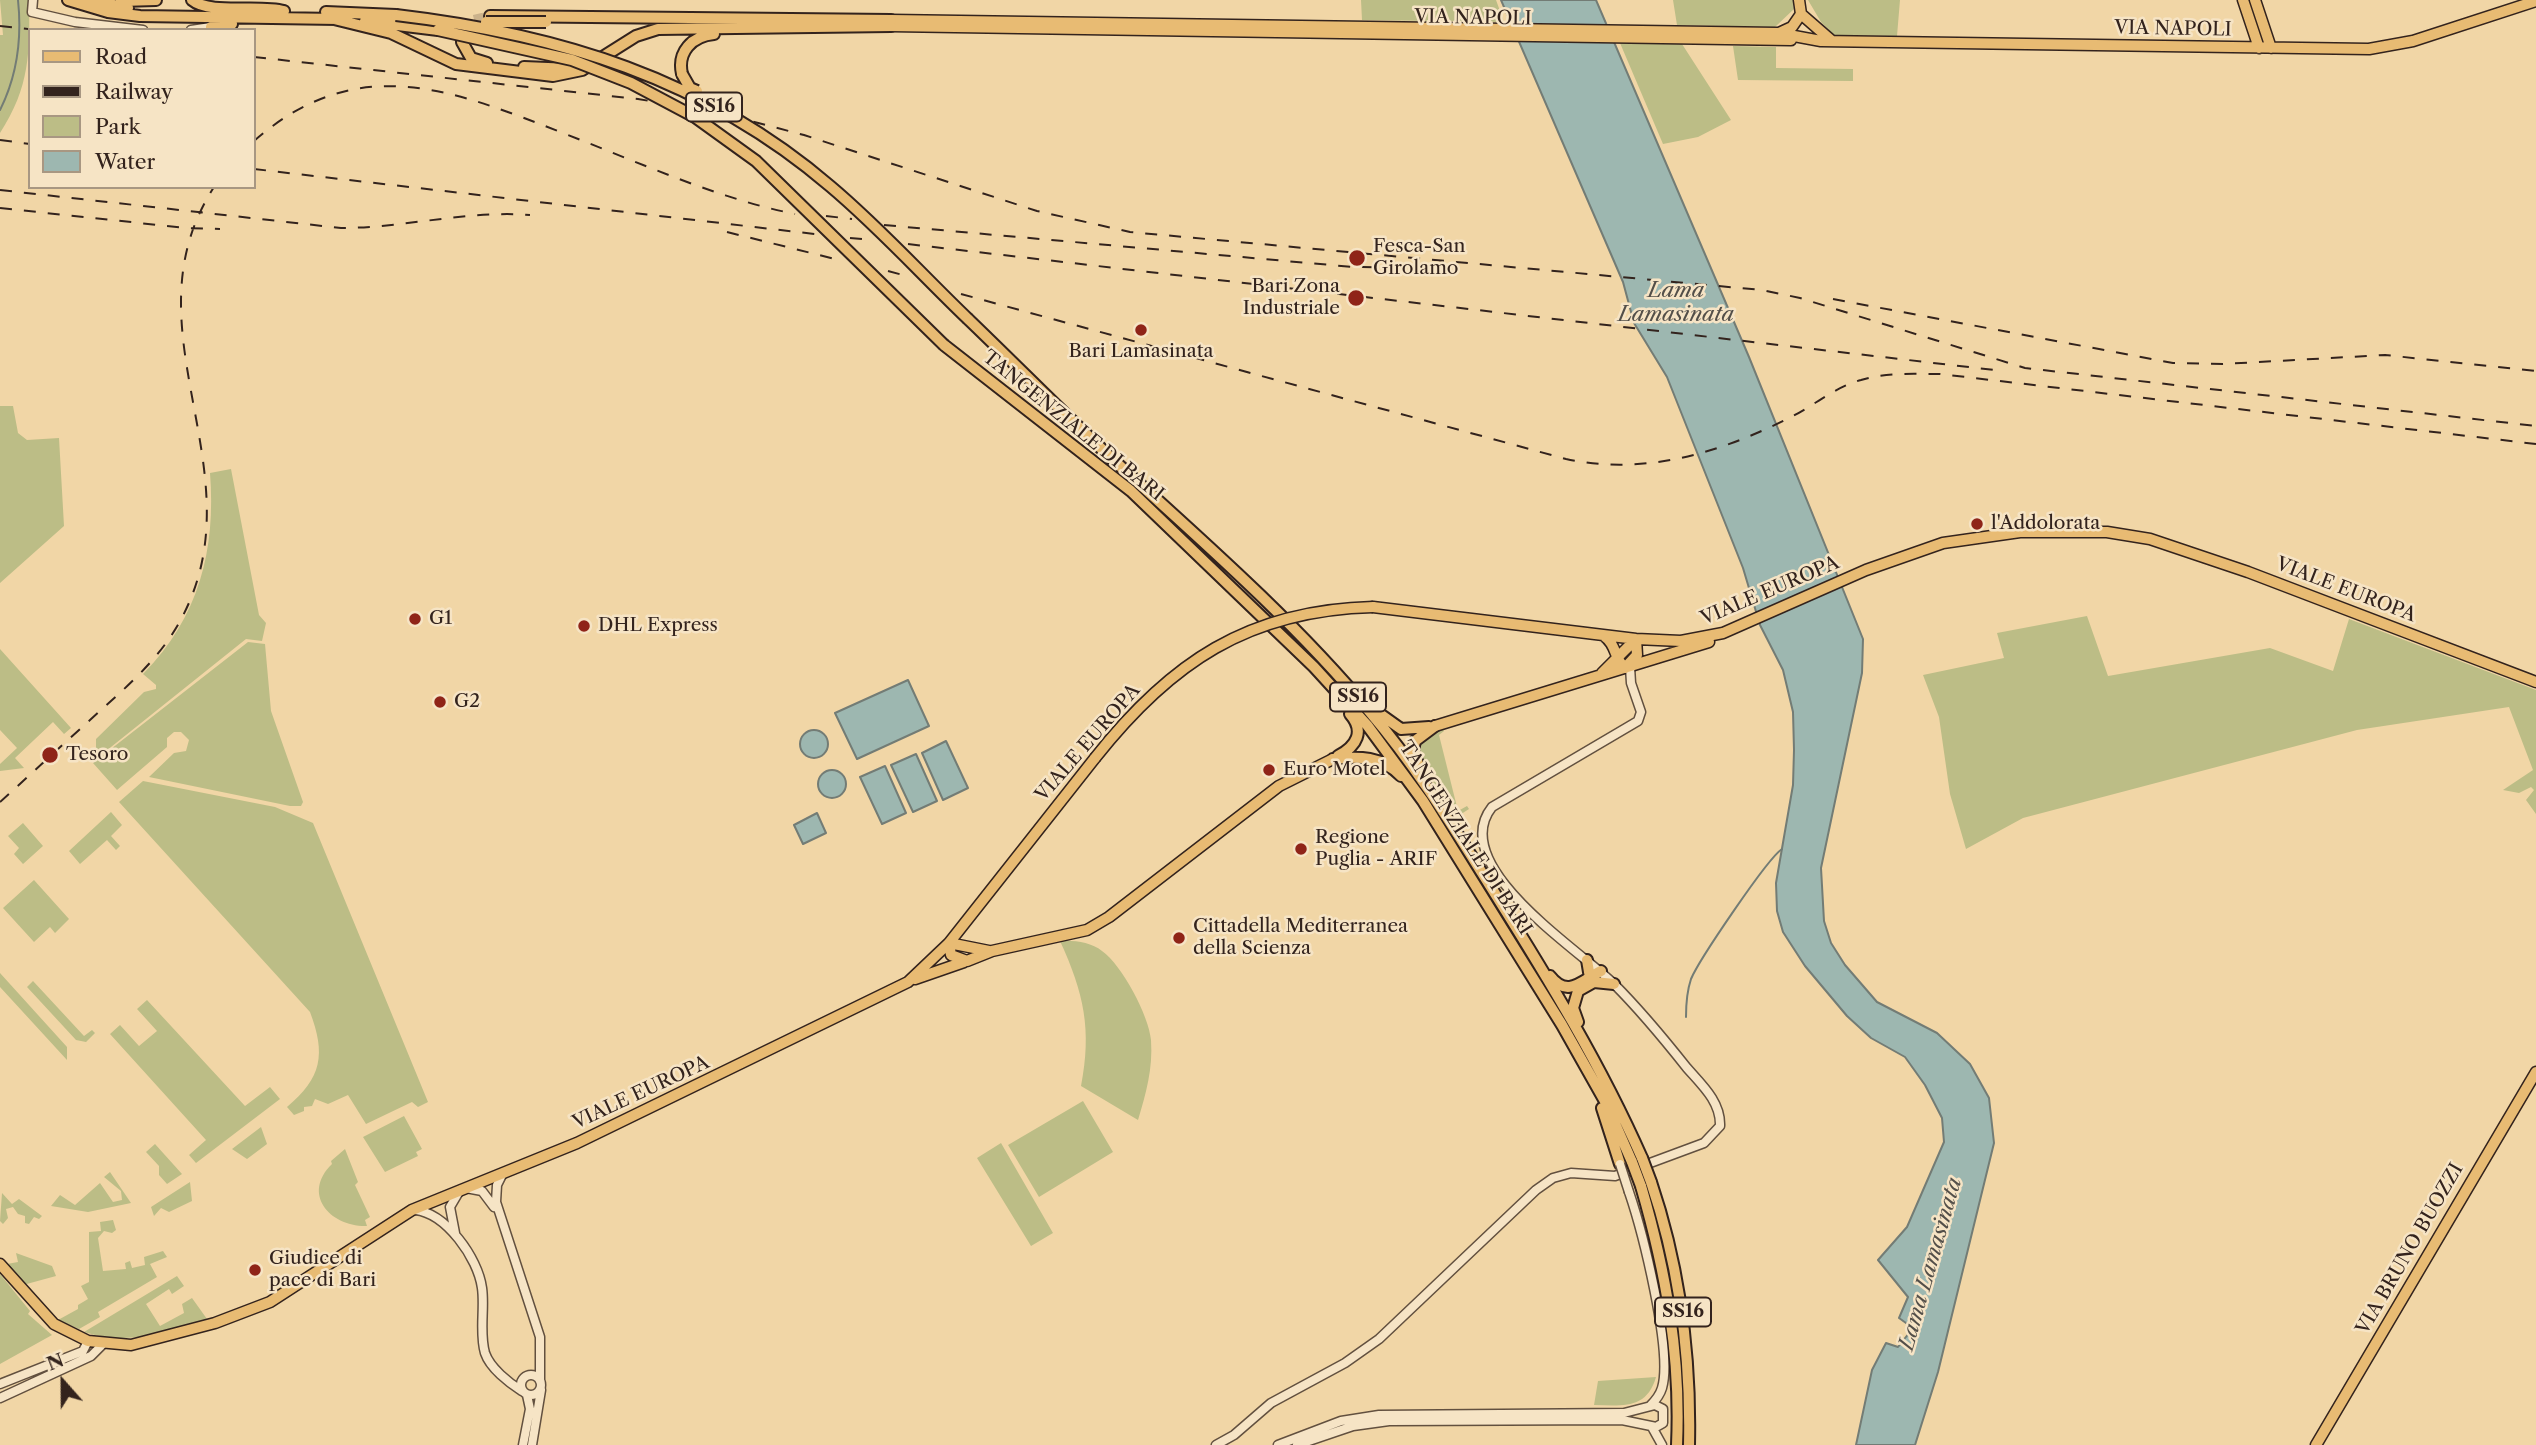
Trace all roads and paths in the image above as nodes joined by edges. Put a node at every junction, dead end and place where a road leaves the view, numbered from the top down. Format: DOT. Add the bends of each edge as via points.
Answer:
graph roads {
  1 [pos="33,0"];
  2 [pos="68,0"];
  3 [pos="90,0"];
  4 [pos="114,0"];
  5 [pos="156,0"];
  6 [pos="192,0"];
  7 [pos="1799,0"];
  8 [pos="2243,0"];
  9 [pos="2255,0"];
  10 [pos="2536,1"];
  11 [pos="284,11"];
  12 [pos="1801,14"];
  13 [pos="396,15"];
  14 [pos="490,16"];
  15 [pos="298,19"];
  16 [pos="334,19"];
  17 [pos="891,23"];
  18 [pos="211,27"];
  19 [pos="126,28"];
  20 [pos="204,28"];
  21 [pos="1615,33"];
  22 [pos="1778,33"];
  23 [pos="1802,39"];
  24 [pos="1832,41"];
  25 [pos="461,42"];
  26 [pos="2259,48"];
  27 [pos="2271,48"];
  28 [pos="631,83"];
  29 [pos="726,113"];
  30 [pos="1723,633"];
  31 [pos="1602,635"];
  32 [pos="1636,639"];
  33 [pos="1618,656"];
  34 [pos="1625,668"];
  35 [pos="1599,675"];
  36 [pos="2536,681"];
  37 [pos="1345,691"];
  38 [pos="1435,726"];
  39 [pos="1333,759"];
  40 [pos="1423,801"];
  41 [pos="1462,841"];
  42 [pos="964,924"];
  43 [pos="1524,940"];
  44 [pos="949,943"];
  45 [pos="976,950"];
  46 [pos="992,951"];
  47 [pos="938,955"];
  48 [pos="1587,960"];
  49 [pos="962,962"];
  50 [pos="1601,971"];
  51 [pos="1592,980"];
  52 [pos="908,982"];
  53 [pos="1614,984"];
  54 [pos="1585,1044"];
  55 [pos="1581,1057"];
  56 [pos="2536,1072"];
  57 [pos="1637,1160"];
  58 [pos="1619,1164"];
  59 [pos="507,1172"];
  60 [pos="1646,1184"];
  61 [pos="459,1190"];
  62 [pos="412,1210"];
  63 [pos="502,1225"];
  64 [pos="460,1243"];
  65 [pos="0,1264"];
  66 [pos="88,1341"];
  67 [pos="103,1344"];
  68 [pos="541,1383"];
  69 [pos="0,1384"];
  70 [pos="524,1393"];
  71 [pos="0,1398"];
  72 [pos="1648,1408"];
  73 [pos="1389,1418"];
  74 [pos="1419,1418"];
  75 [pos="1650,1426"];
  76 [pos="523,1445"];
  77 [pos="532,1445"];
  78 [pos="1216,1445"];
  79 [pos="1278,1445"];
  80 [pos="1297,1445"];
  81 [pos="1662,1445"];
  82 [pos="1677,1445"];
  83 [pos="1689,1445"];
  84 [pos="2316,1445"];
  1 -- 19 [label="street" via="32,12"];
  2 -- 15 [label="highway, TANGENZIALE DI BARI / SS16" via="140,16"];
  3 -- 11 [label="highway, TANGENZIALE DI BARI / SS16" via="149,10"];
  4 -- 5 [label="highway"];
  6 -- 11 [label="highway" via="203,7"];
  7 -- 12 [label="main road"];
  8 -- 26 [label="main road"];
  9 -- 27 [label="main road"];
  10 -- 27 [label="main road, VIA NAPOLI" via="2382,48"];
  11 -- 13 [label="highway, TANGENZIALE DI BARI / SS16"];
  12 -- 22 [label="main road" via="1792,27"];
  12 -- 24 [label="main road"];
  13 -- 17 [label="highway, bridge" via="493,23"];
  13 -- 29 [label="highway, TANGENZIALE DI BARI / SS16, bridge" via="515,33 576,49 631,67"];
  14 -- 17 [label="highway"];
  15 -- 16 [label="highway, TANGENZIALE DI BARI / SS16"];
  15 -- 18 [label="highway"];
  16 -- 17 [label="highway" via="391,33 456,64 553,76 582,70 636,36 657,29"];
  16 -- 28 [label="highway, TANGENZIALE DI BARI / SS16, bridge" via="438,30 542,52"];
  17 -- 21 [label="main road, VIA NAPOLI"];
  17 -- 29 [label="highway, bridge" via="821,35 705,35 685,50 682,74 690,88 721,104"];
  18 -- 20 [label="street"];
  21 -- 22 [label="main road, VIA NAPOLI"];
  21 -- 23 [label="main road, VIA NAPOLI"];
  22 -- 23 [label="main road, VIA NAPOLI"];
  23 -- 24 [label="main road, VIA NAPOLI"];
  24 -- 26 [label="main road, VIA NAPOLI"];
  25 -- 28 [label="highway, bridge" via="465,52 479,62 574,69"];
  26 -- 27 [label="main road, VIA NAPOLI"];
  28 -- 37 [label="highway, TANGENZIALE DI BARI / SS16, bridge" via="704,122 756,162 944,345 1131,491"];
  29 -- 37 [label="highway, TANGENZIALE DI BARI / SS16, bridge" via="831,186 1200,538"];
  30 -- 32 [label="main road, VIALE EUROPA" via="1681,641"];
  30 -- 34 [label="main road" via="1703,645"];
  30 -- 36 [label="main road, VIALE EUROPA" via="1916,551 1959,540 2020,532 2127,534 2285,585"];
  31 -- 32 [label="main road, VIALE EUROPA"];
  31 -- 33 [label="main road" via="1612,642"];
  31 -- 42 [label="main road, VIALE EUROPA, bridge" via="1373,607 1297,615 1235,636 1171,676 1131,714"];
  32 -- 33 [label="main road"];
  32 -- 34 [label="main road" via="1637,655"];
  33 -- 34 [label="main road"];
  33 -- 35 [label="main road"];
  34 -- 35 [label="main road"];
  34 -- 48 [label="street" via="1641,712 1638,721 1492,807 1481,827 1485,851 1516,898"];
  35 -- 38 [label="main road"];
  37 -- 38 [label="highway" via="1391,724 1412,729"];
  37 -- 39 [label="highway" via="1358,737 1351,748"];
  37 -- 40 [label="highway, TANGENZIALE DI BARI / SS16"];
  37 -- 41 [label="highway, TANGENZIALE DI BARI / SS16" via="1408,760"];
  38 -- 41 [label="highway" via="1415,741 1414,757 1453,816"];
  39 -- 40 [label="highway" via="1360,757 1386,764"];
  39 -- 46 [label="main road" via="1279,786 1096,925"];
  40 -- 55 [label="highway, TANGENZIALE DI BARI / SS16"];
  41 -- 43 [label="highway, TANGENZIALE DI BARI / SS16"];
  42 -- 44 [label="main road, VIALE EUROPA"];
  42 -- 45 [label="main road" via="966,937"];
  43 -- 51 [label="highway" via="1558,984 1569,988"];
  43 -- 54 [label="highway, TANGENZIALE DI BARI / SS16"];
  44 -- 45 [label="main road"];
  44 -- 47 [label="main road, VIALE EUROPA"];
  44 -- 49 [label="main road" via="951,955"];
  45 -- 46 [label="main road"];
  46 -- 49 [label="main road"];
  47 -- 49 [label="main road"];
  47 -- 52 [label="main road, VIALE EUROPA"];
  48 -- 50 [label="street"];
  48 -- 51 [label="highway"];
  49 -- 52 [label="main road"];
  50 -- 51 [label="highway"];
  50 -- 53 [label="street"];
  51 -- 53 [label="highway"];
  51 -- 54 [label="highway" via="1573,1001"];
  52 -- 59 [label="main road, VIALE EUROPA"];
  53 -- 78 [label="street" via="1714,1100 1721,1116 1715,1134 1704,1143 1615,1176 1553,1178 1379,1339 1271,1403"];
  54 -- 57 [label="highway, TANGENZIALE DI BARI / SS16" via="1607,1082"];
  55 -- 57 [label="highway, TANGENZIALE DI BARI / SS16"];
  55 -- 58 [label="highway" via="1582,1071 1601,1108"];
  56 -- 84 [label="main road, VIA BRUNO BUOZZI"];
  57 -- 60 [label="highway, TANGENZIALE DI BARI / SS16, bridge"];
  58 -- 72 [label="street, bridge" via="1655,1295 1662,1387"];
  59 -- 61 [label="main road, VIALE EUROPA"];
  59 -- 63 [label="street" via="495,1194"];
  60 -- 82 [label="highway, TANGENZIALE DI BARI / SS16" via="1674,1336"];
  60 -- 83 [label="highway, TANGENZIALE DI BARI / SS16" via="1672,1252 1683,1314"];
  61 -- 62 [label="main road, VIALE EUROPA"];
  61 -- 63 [label="street" via="482,1191"];
  61 -- 64 [label="street" via="450,1214"];
  62 -- 64 [label="street" via="431,1213"];
  62 -- 67 [label="main road, VIALE EUROPA" via="257,1308 176,1335 131,1345"];
  63 -- 68 [label="street" via="540,1337"];
  64 -- 70 [label="street" via="481,1283 485,1352 491,1364"];
  65 -- 66 [label="main road, VIALE EUROPA" via="54,1324"];
  66 -- 67 [label="main road, VIALE EUROPA"];
  66 -- 69 [label="street" via="83,1352"];
  67 -- 71 [label="street" via="91,1356"];
  68 -- 70 [label="street" via="537,1393"];
  68 -- 70 [label="street" via="533,1375 525,1377 520,1384"];
  68 -- 77 [label="street"];
  70 -- 76 [label="street" via="530,1409"];
  72 -- 74 [label="street"];
  72 -- 75 [label="street" via="1644,1419"];
  72 -- 75 [label="street" via="1659,1406 1665,1416 1661,1425"];
  73 -- 74 [label="street"];
  73 -- 79 [label="street" via="1341,1421"];
  73 -- 80 [label="street"];
  74 -- 75 [label="street" via="1622,1420"];
  75 -- 81 [label="street"];
}
